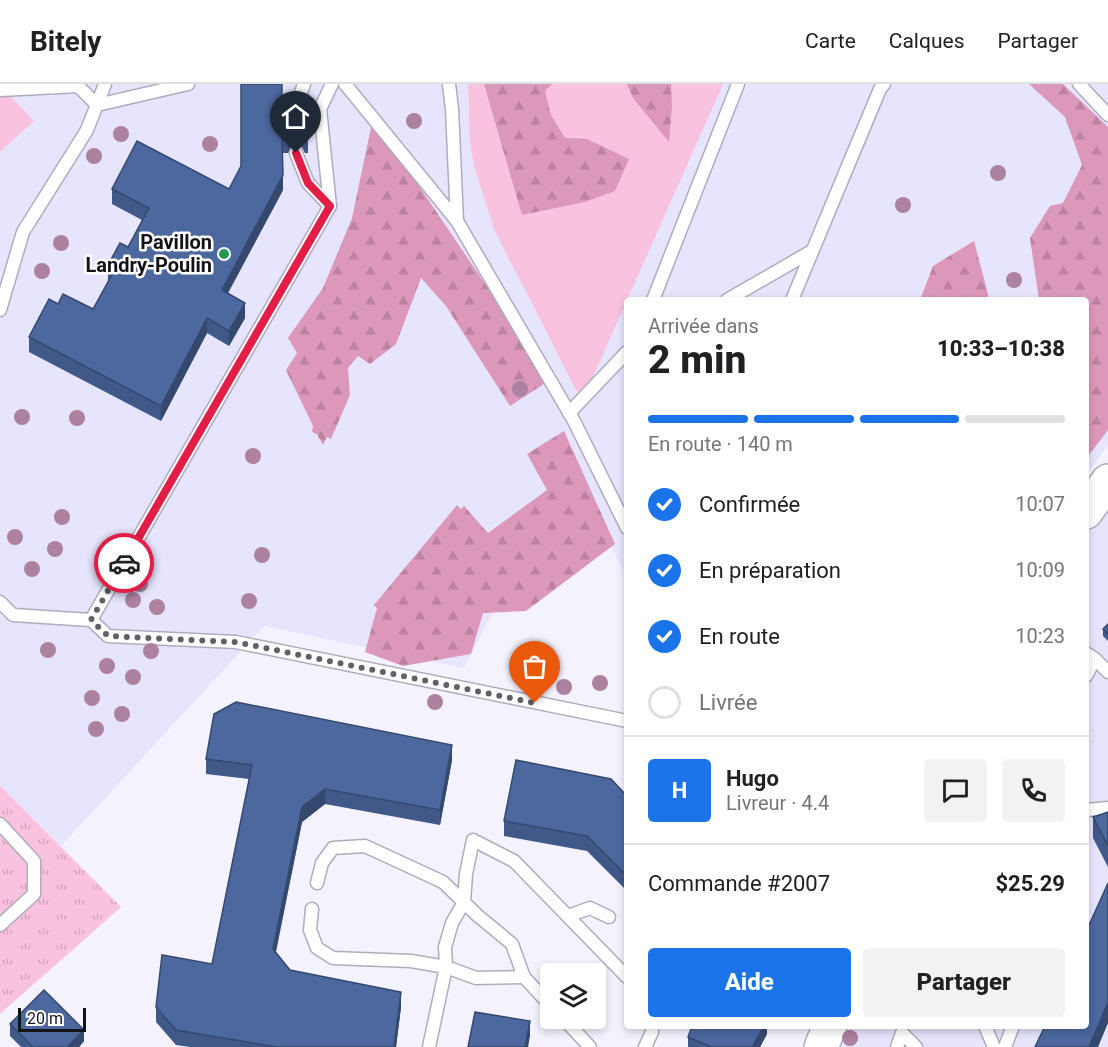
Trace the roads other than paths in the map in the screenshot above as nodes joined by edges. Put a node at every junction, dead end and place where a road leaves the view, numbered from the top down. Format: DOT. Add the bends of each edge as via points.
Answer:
graph roads {
  1 [pos="105,84"];
  2 [pos="188,84"];
  3 [pos="304,84"];
  4 [pos="332,84"];
  5 [pos="345,84"];
  6 [pos="449,84"];
  7 [pos="738,84"];
  8 [pos="884,84"];
  9 [pos="1079,84"];
  10 [pos="78,85"];
  11 [pos="0,90"];
  12 [pos="97,105"];
  13 [pos="1108,115"];
  14 [pos="296,125"];
  15 [pos="296,153"];
  16 [pos="330,206"];
  17 [pos="458,221"];
  18 [pos="812,251"];
  19 [pos="654,297"];
  20 [pos="732,297"];
  21 [pos="793,297"];
  22 [pos="0,310"];
  23 [pos="624,355"];
  24 [pos="569,413"];
  25 [pos="1108,481"];
  26 [pos="1089,508"];
  27 [pos="624,522"];
  28 [pos="0,602"];
  29 [pos="91,620"];
  30 [pos="1090,656"];
  31 [pos="1108,672"];
  32 [pos="624,720"];
  33 [pos="1108,808"];
  34 [pos="1089,810"];
  35 [pos="0,824"];
  36 [pos="317,883"];
  37 [pos="464,902"];
  38 [pos="312,909"];
  39 [pos="567,916"];
  40 [pos="609,917"];
  41 [pos="0,925"];
  42 [pos="446,967"];
  43 [pos="624,974"];
  44 [pos="524,977"];
  45 [pos="540,994"];
  46 [pos="570,1029"];
  47 [pos="652,1029"];
  48 [pos="829,1029"];
  49 [pos="986,1029"];
  50 [pos="1012,1029"];
  51 [pos="578,1042"];
  52 [pos="429,1047"];
  53 [pos="590,1047"];
  54 [pos="645,1047"];
  55 [pos="821,1047"];
  56 [pos="897,1047"];
  57 [pos="916,1047"];
  58 [pos="994,1047"];
  59 [pos="1005,1047"];
  1 -- 12 [label="lane"];
  2 -- 12 [label="lane"];
  3 -- 14 [label="lane" via="297,104"];
  4 -- 16 [label="lane" via="320,109"];
  5 -- 17 [label="lane"];
  6 -- 17 [label="lane"];
  7 -- 19 [label="lane"];
  8 -- 18 [label="lane"];
  9 -- 13 [label="lane"];
  10 -- 11 [label="lane"];
  10 -- 12 [label="lane"];
  12 -- 22 [label="lane" via="87,130 23,232"];
  15 -- 16 [label="lane" via="308,183"];
  16 -- 29 [label="lane"];
  17 -- 24 [label="lane"];
  18 -- 20 [label="lane"];
  18 -- 21 [label="lane"];
  23 -- 24 [label="lane"];
  24 -- 27 [label="lane"];
  25 -- 26 [label="main road"];
  28 -- 29 [label="lane" via="14,615"];
  29 -- 32 [label="lane" via="108,636 236,642"];
  30 -- 31 [label="lane"];
  33 -- 34 [label="lane"];
  35 -- 41 [label="lane" via="34,861 34,894"];
  36 -- 37 [label="lane" via="322,863 333,848 365,846 443,882"];
  37 -- 39 [label="lane" via="473,840 513,861"];
  37 -- 42 [label="lane" via="452,922 445,947"];
  37 -- 44 [label="lane" via="512,944"];
  38 -- 42 [label="lane" via="310,930 317,948 333,958 411,961"];
  39 -- 40 [label="lane" via="590,908"];
  39 -- 43 [label="lane"];
  42 -- 44 [label="lane" via="476,978"];
  42 -- 52 [label="lane"];
  44 -- 45 [label="lane"];
  46 -- 51 [label="lane"];
  47 -- 54 [label="lane"];
  48 -- 55 [label="main road"];
  49 -- 58 [label="lane"];
  50 -- 59 [label="lane"];
  51 -- 53 [label="lane"];
  56 -- 57 [label="lane" via="902,1033"];
}
